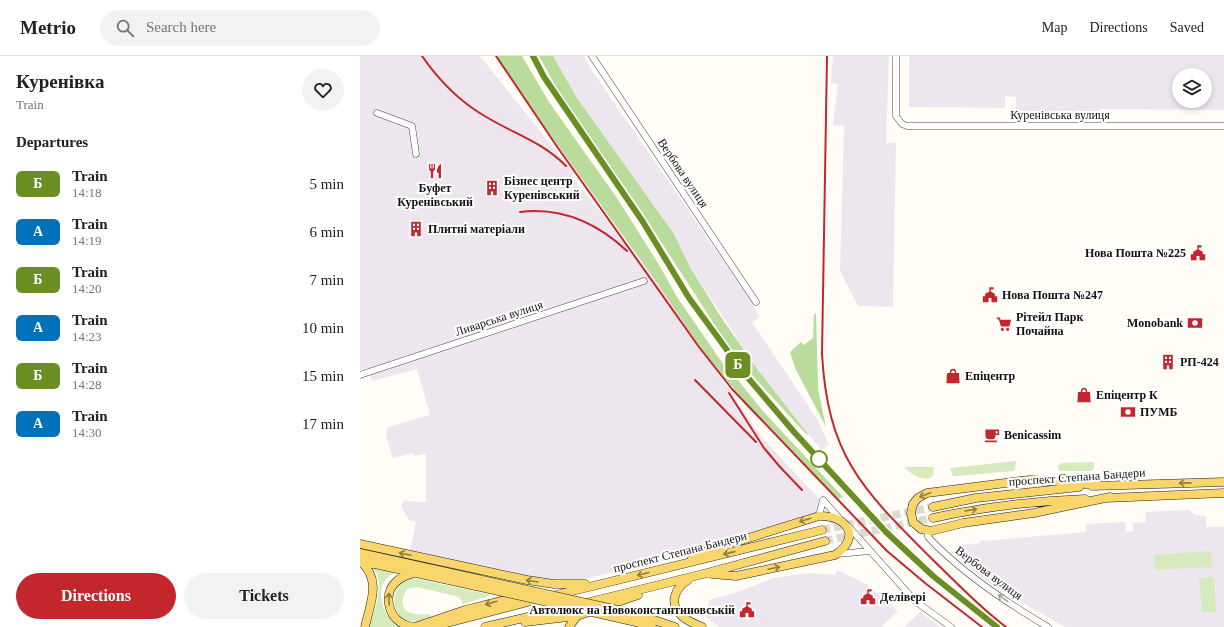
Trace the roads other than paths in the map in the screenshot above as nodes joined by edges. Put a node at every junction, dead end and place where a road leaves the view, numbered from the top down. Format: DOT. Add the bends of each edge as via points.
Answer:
graph roads {
  1 [pos="592,56"];
  2 [pos="896,56"];
  3 [pos="377,113"];
  4 [pos="1224,126"];
  5 [pos="416,154"];
  6 [pos="644,281"];
  7 [pos="756,302"];
  8 [pos="360,375"];
  9 [pos="1224,482"];
  10 [pos="1098,485"];
  11 [pos="1224,493"];
  12 [pos="1110,497"];
  13 [pos="933,506"];
  14 [pos="819,516"];
  15 [pos="839,518"];
  16 [pos="933,518"];
  17 [pos="846,525"];
  18 [pos="822,530"];
  19 [pos="931,531"];
  20 [pos="825,541"];
  21 [pos="360,544"];
  22 [pos="870,551"];
  23 [pos="360,553"];
  24 [pos="836,555"];
  25 [pos="360,561"];
  26 [pos="674,566"];
  27 [pos="415,572"];
  28 [pos="707,573"];
  29 [pos="694,576"];
  30 [pos="612,581"];
  31 [pos="477,583"];
  32 [pos="585,584"];
  33 [pos="577,616"];
  34 [pos="528,621"];
  35 [pos="638,621"];
  36 [pos="365,627"];
  37 [pos="412,627"];
  38 [pos="415,627"];
  39 [pos="431,627"];
  40 [pos="485,627"];
  41 [pos="491,627"];
  42 [pos="541,627"];
  43 [pos="569,627"];
  44 [pos="652,627"];
  45 [pos="675,627"];
  46 [pos="702,627"];
  47 [pos="951,627"];
  48 [pos="1048,627"];
  1 -- 7 [label="street, Вербова вулиця"];
  2 -- 4 [label="street, Куренівська вулиця" via="896,116 907,126"];
  3 -- 5 [label="street" via="412,126"];
  6 -- 8 [label="street, Ливарська вулиця"];
  9 -- 10 [label="main road, проспект Степана Бандери, one-way"];
  10 -- 13 [label="main road, проспект Степана Бандери" via="976,498"];
  10 -- 19 [label="main road, one-way" via="1029,480 928,493 918,498 911,513 913,522 921,529"];
  11 -- 12 [label="main road, проспект Степана Бандери"];
  16 -- 12 [label="main road, проспект Степана Бандери, one-way" via="1023,503"];
  12 -- 19 [label="main road"];
  14 -- 15 [label="main road"];
  14 -- 15 [label="street" via="823,500"];
  14 -- 26 [label="main road, one-way" via="707,551"];
  15 -- 17 [label="main road"];
  17 -- 22 [label="street"];
  17 -- 24 [label="main road" via="848,542"];
  18 -- 26 [label="main road, проспект Степана Бандери, one-way"];
  48 -- 19 [label="street, Вербова вулиця, one-way" via="1005,600 948,557 928,538"];
  20 -- 28 [label="main road"];
  32 -- 21 [label="main road, one-way" via="554,584 527,580"];
  22 -- 24 [label="street"];
  22 -- 47 [label="street" via="916,601"];
  23 -- 31 [label="main road"];
  28 -- 24 [label="main road, one-way" via="736,576"];
  25 -- 27 [label="main road"];
  25 -- 36 [label="main road" via="371,573 374,587"];
  26 -- 30 [label="main road, проспект Степана Бандери, one-way"];
  27 -- 31 [label="main road"];
  37 -- 27 [label="main road, one-way" via="400,622 393,615 389,604 389,592 394,583"];
  28 -- 29 [label="main road"];
  29 -- 33 [label="main road"];
  29 -- 40 [label="main road"];
  29 -- 46 [label="main road" via="677,589 675,604 682,616"];
  30 -- 32 [label="main road"];
  30 -- 39 [label="main road, проспект Степана Бандери"];
  31 -- 35 [label="main road, bridge"];
  32 -- 38 [label="main road, one-way" via="500,600"];
  33 -- 34 [label="main road"];
  33 -- 43 [label="main road"];
  34 -- 41 [label="main road"];
  34 -- 42 [label="main road"];
  35 -- 44 [label="main road"];
  35 -- 45 [label="main road"];
}
